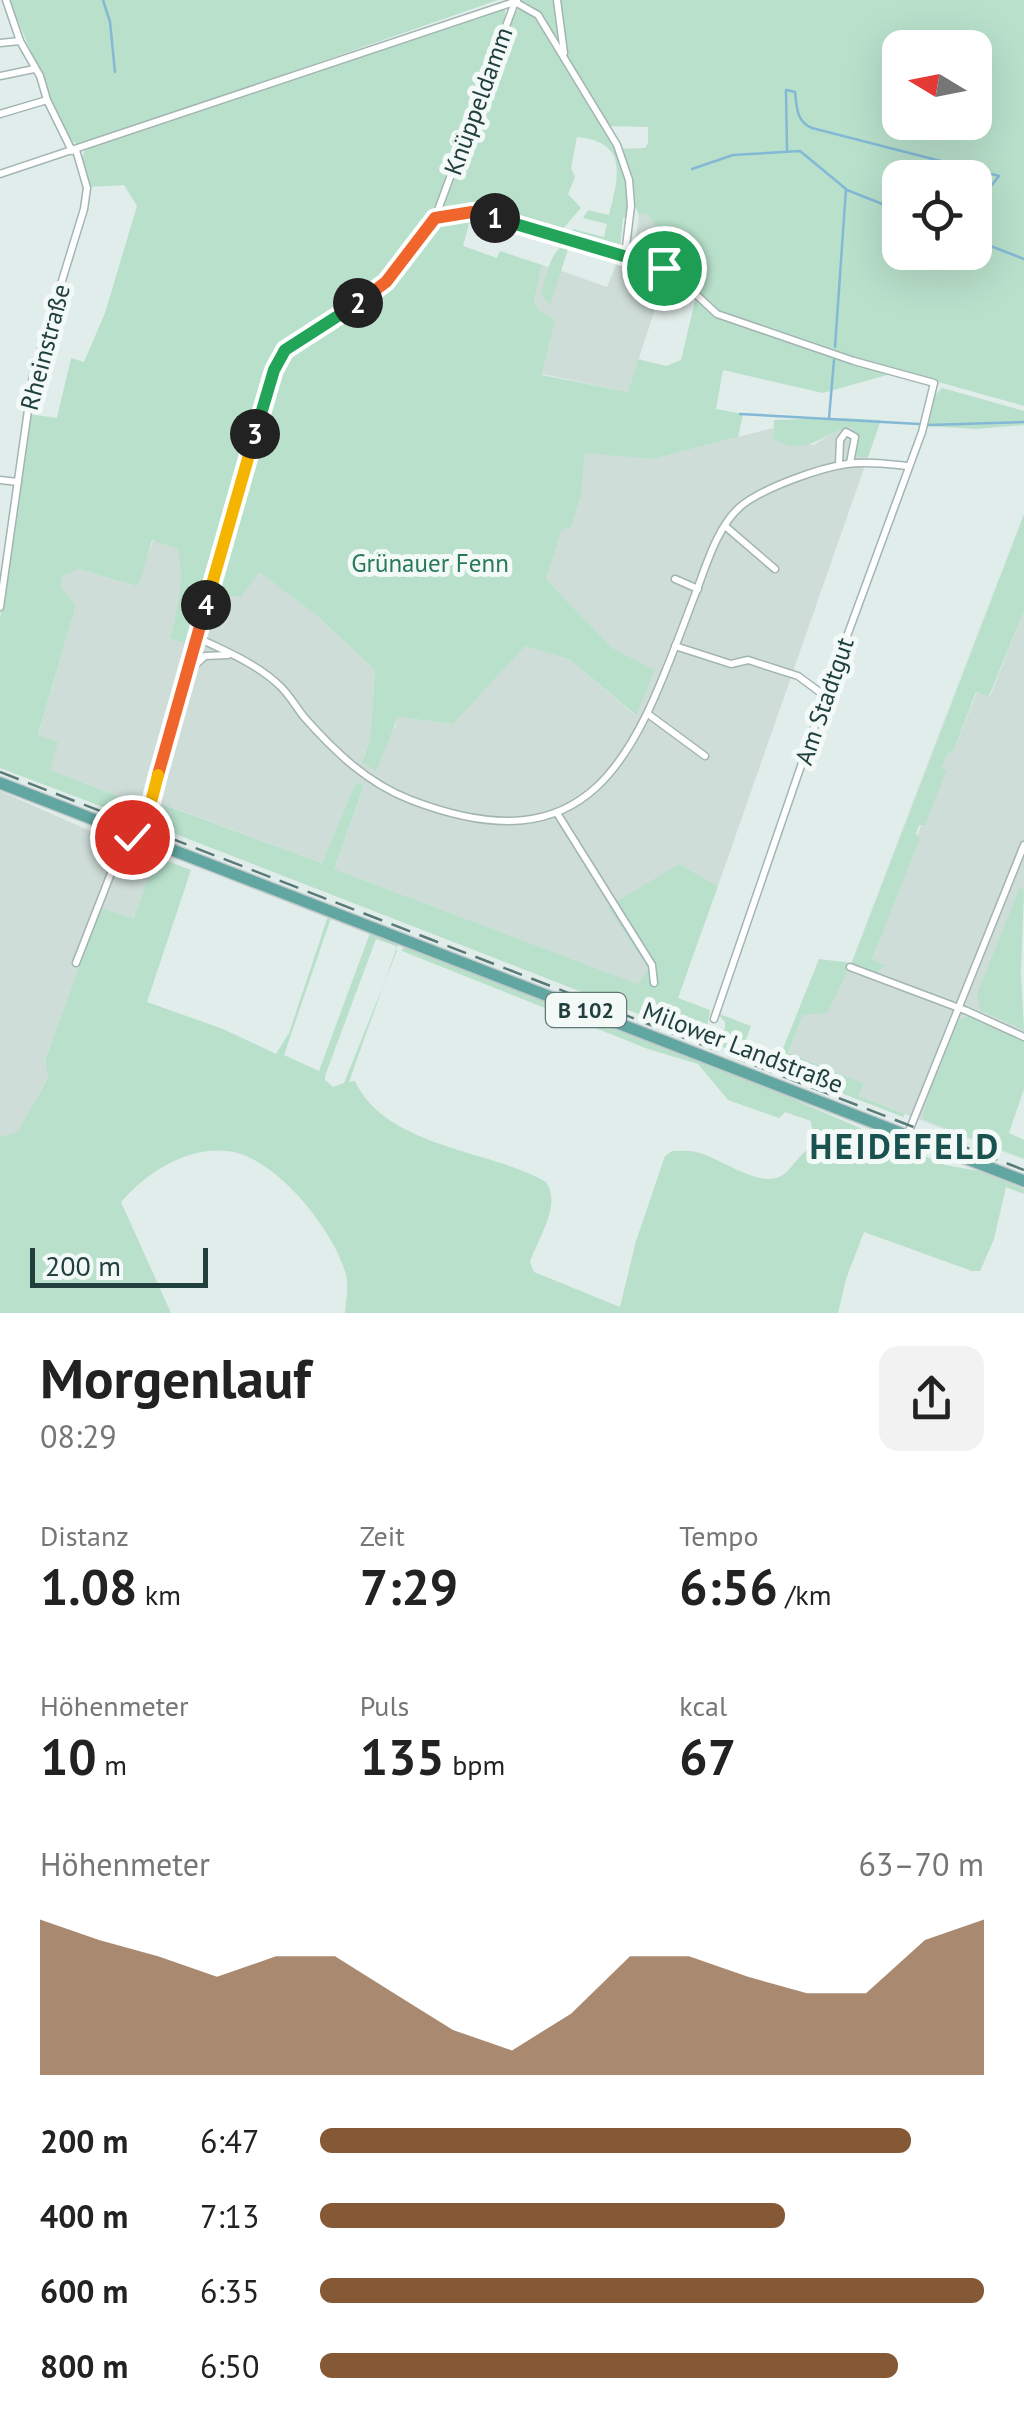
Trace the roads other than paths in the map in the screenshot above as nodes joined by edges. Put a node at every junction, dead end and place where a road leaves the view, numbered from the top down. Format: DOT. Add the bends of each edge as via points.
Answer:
graph roads {
  1 [pos="6,0"];
  2 [pos="557,0"];
  3 [pos="516,1"];
  4 [pos="20,40"];
  5 [pos="0,43"];
  6 [pos="565,56"];
  7 [pos="34,69"];
  8 [pos="0,76"];
  9 [pos="48,100"];
  10 [pos="0,114"];
  11 [pos="74,151"];
  12 [pos="0,174"];
  13 [pos="435,218"];
  14 [pos="626,254"];
  15 [pos="850,463"];
  16 [pos="839,465"];
  17 [pos="907,466"];
  18 [pos="0,480"];
  19 [pos="18,482"];
  20 [pos="726,526"];
  21 [pos="775,569"];
  22 [pos="675,578"];
  23 [pos="698,588"];
  24 [pos="0,607"];
  25 [pos="196,636"];
  26 [pos="675,646"];
  27 [pos="238,658"];
  28 [pos="186,677"];
  29 [pos="825,696"];
  30 [pos="648,714"];
  31 [pos="705,756"];
  32 [pos="0,784"];
  33 [pos="556,813"];
  34 [pos="147,815"];
  35 [pos="95,822"];
  36 [pos="132,837"];
  37 [pos="1024,845"];
  38 [pos="165,848"];
  39 [pos="115,863"];
  40 [pos="76,963"];
  41 [pos="850,967"];
  42 [pos="654,984"];
  43 [pos="957,1010"];
  44 [pos="714,1019"];
  45 [pos="1024,1037"];
  46 [pos="909,1130"];
  47 [pos="1024,1181"];
  1 -- 4 [label="street, Rheinstraße"];
  2 -- 6 [label="street"];
  3 -- 6 [label="street" via="538,15"];
  3 -- 11 [label="street, Knüppeldamm"];
  3 -- 13 [label="street, Knüppeldamm"];
  4 -- 5 [label="street"];
  4 -- 7 [label="street, Rheinstraße"];
  6 -- 14 [label="street" via="627,170"];
  7 -- 8 [label="street"];
  7 -- 9 [label="street, Rheinstraße"];
  9 -- 10 [label="street"];
  9 -- 11 [label="street, Rheinstraße"];
  11 -- 12 [label="street, Knüppeldamm"];
  11 -- 19 [label="street, Rheinstraße" via="87,188 84,210 33,375"];
  13 -- 14 [label="street" via="472,212"];
  13 -- 25 [label="street, Knüppeldamm" via="386,282 292,344 277,362"];
  14 -- 17 [label="street, Am Stadtgut" via="674,274 717,314 934,383"];
  15 -- 16 [label="street"];
  15 -- 16 [label="street" via="855,438 846,432"];
  15 -- 17 [label="street"];
  16 -- 20 [label="street" via="752,499"];
  17 -- 29 [label="street, Am Stadtgut"];
  18 -- 19 [label="street"];
  19 -- 24 [label="street, Rheinstraße"];
  20 -- 21 [label="street"];
  20 -- 23 [label="street"];
  22 -- 23 [label="street"];
  23 -- 26 [label="street"];
  25 -- 27 [label="street"];
  25 -- 28 [label="street"];
  26 -- 29 [label="street" via="798,676"];
  26 -- 30 [label="street"];
  27 -- 28 [label="street" via="206,656"];
  27 -- 33 [label="street" via="280,686 351,765 397,794 496,822"];
  28 -- 34 [label="street"];
  29 -- 44 [label="street, Am Stadtgut"];
  30 -- 31 [label="street"];
  30 -- 33 [label="street" via="607,778"];
  32 -- 35 [label="main road, Milower Landstraße / B 102"];
  33 -- 42 [label="street" via="652,965"];
  34 -- 36 [label="street"];
  34 -- 38 [label="street"];
  35 -- 36 [label="main road, Milower Landstraße / B 102"];
  35 -- 39 [label="street" via="114,845"];
  36 -- 38 [label="main road, Milower Landstraße / B 102"];
  36 -- 39 [label="street"];
  37 -- 43 [label="street"];
  38 -- 46 [label="main road, Milower Landstraße / B 102"];
  39 -- 40 [label="street"];
  41 -- 43 [label="street"];
  43 -- 45 [label="street"];
  43 -- 46 [label="street"];
  46 -- 47 [label="main road, Milower Landstraße / B 102"];
}
